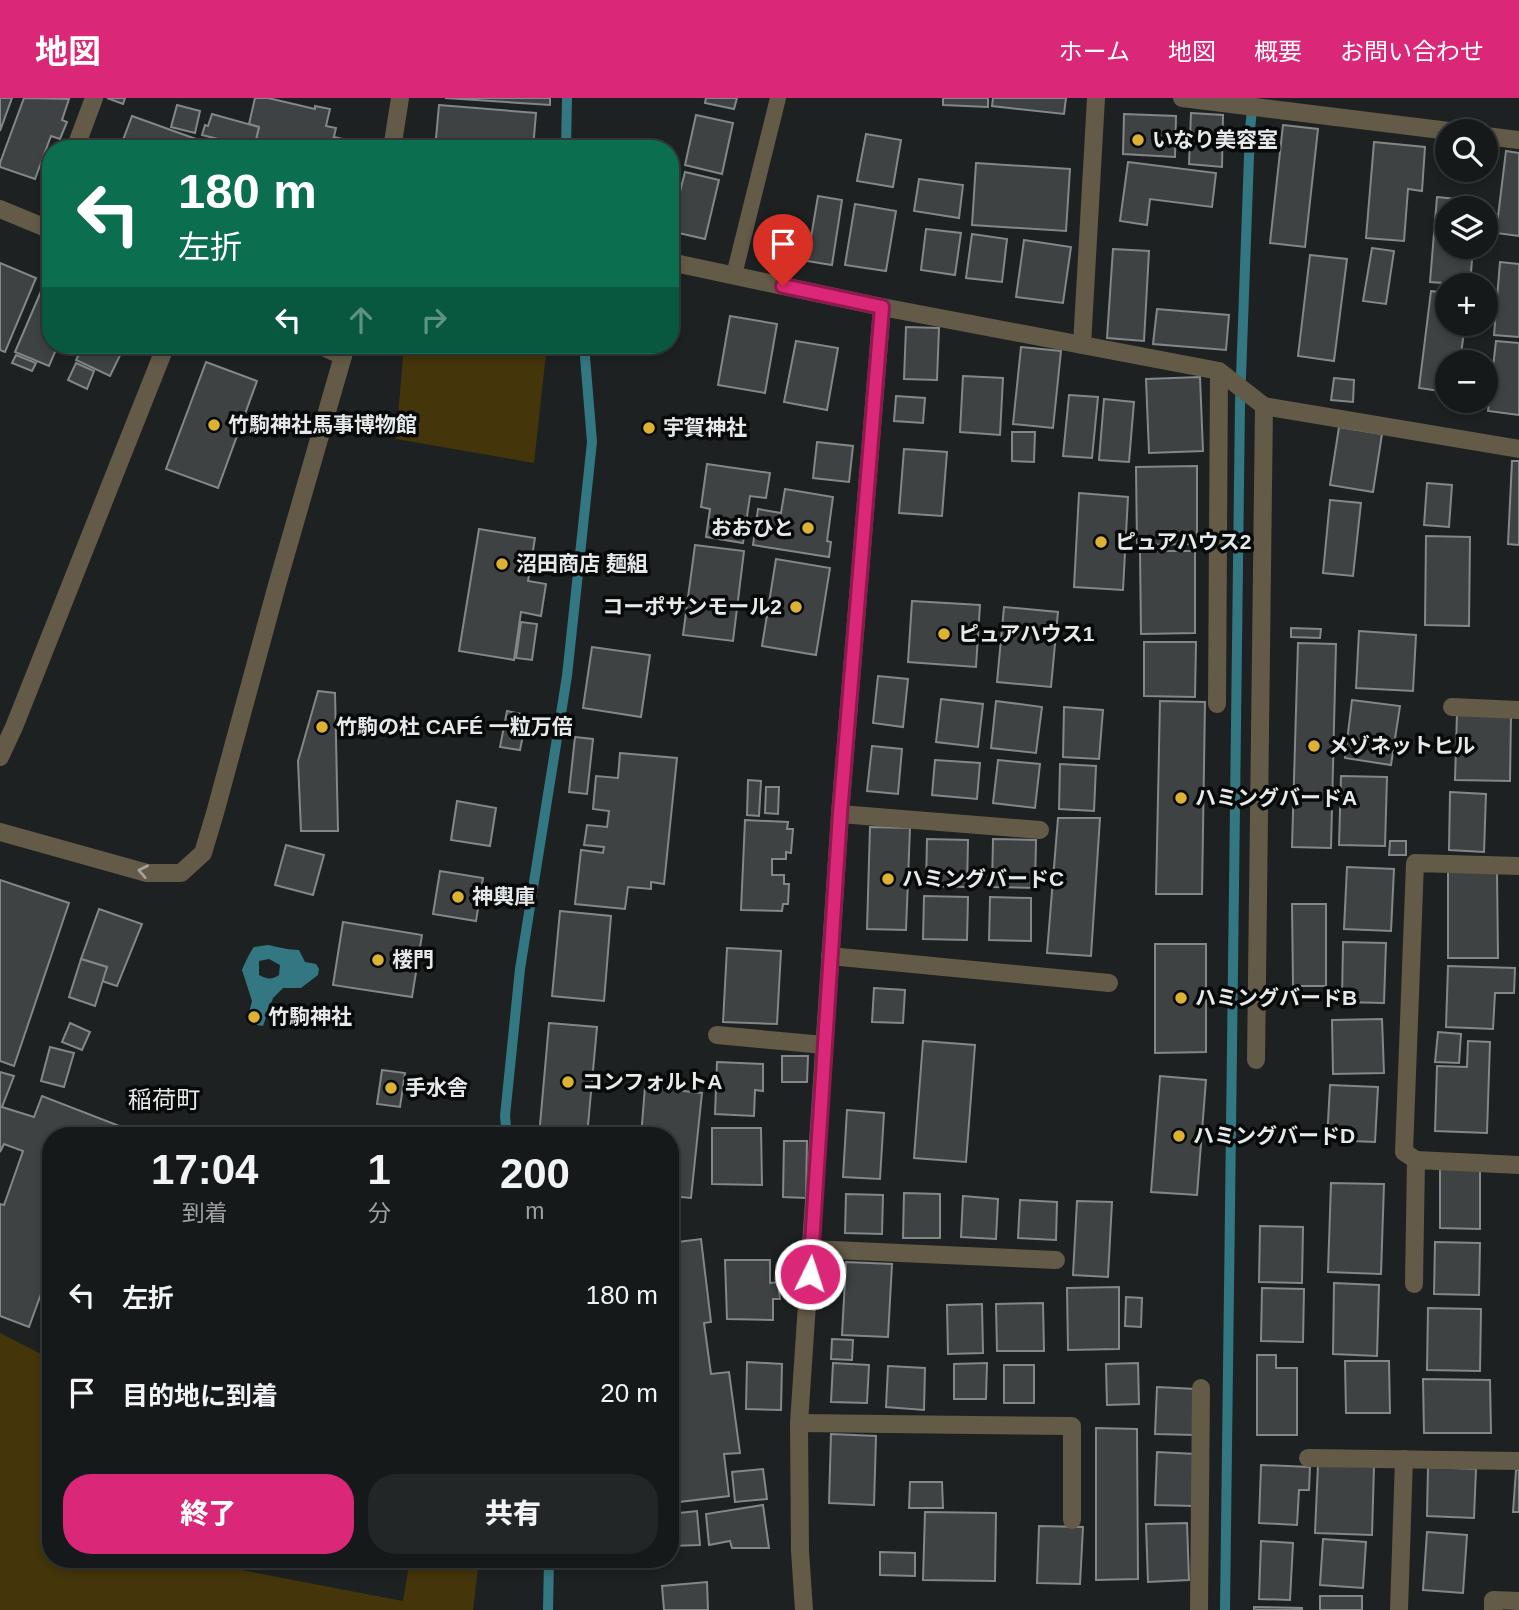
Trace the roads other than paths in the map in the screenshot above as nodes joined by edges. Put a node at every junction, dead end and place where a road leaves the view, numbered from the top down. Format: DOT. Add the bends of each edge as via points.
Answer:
graph roads {
  1 [pos="93,98"];
  2 [pos="400,98"];
  3 [pos="778,98"];
  4 [pos="1096,98"];
  5 [pos="1182,98"];
  6 [pos="1435,129"];
  7 [pos="1498,137"];
  8 [pos="78,140"];
  9 [pos="393,140"];
  10 [pos="1519,140"];
  11 [pos="0,209"];
  12 [pos="42,221"];
  13 [pos="679,263"];
  14 [pos="734,275"];
  15 [pos="882,307"];
  16 [pos="1082,345"];
  17 [pos="162,354"];
  18 [pos="343,354"];
  19 [pos="1224,375"];
  20 [pos="1259,401"];
  21 [pos="1519,449"];
  22 [pos="1217,704"];
  23 [pos="1452,707"];
  24 [pos="1519,710"];
  25 [pos="0,757"];
  26 [pos="840,814"];
  27 [pos="1040,830"];
  28 [pos="0,832"];
  29 [pos="1519,866"];
  30 [pos="830,956"];
  31 [pos="1109,983"];
  32 [pos="717,1035"];
  33 [pos="824,1045"];
  34 [pos="1256,1060"];
  35 [pos="1416,1160"];
  36 [pos="1519,1165"];
  37 [pos="811,1249"];
  38 [pos="1056,1260"];
  39 [pos="1414,1284"];
  40 [pos="1200,1388"];
  41 [pos="799,1423"];
  42 [pos="1308,1458"];
  43 [pos="1404,1459"];
  44 [pos="1519,1461"];
  45 [pos="1072,1520"];
  46 [pos="1519,1601"];
  47 [pos="804,1610"];
  48 [pos="1199,1610"];
  49 [pos="1399,1610"];
  50 [pos="1493,1610"];
  1 -- 8 [label="street"];
  2 -- 9 [label="street"];
  3 -- 14 [label="lane"];
  4 -- 16 [label="street"];
  5 -- 6 [label="street"];
  7 -- 10 [label="street"];
  11 -- 12 [label="street"];
  13 -- 14 [label="street"];
  14 -- 15 [label="street"];
  15 -- 16 [label="street"];
  15 -- 26 [label="street"];
  16 -- 19 [label="street"];
  17 -- 25 [label="street"];
  18 -- 28 [label="street, one-way" via="203,853 181,873 147,873"];
  19 -- 20 [label="street"];
  19 -- 22 [label="street"];
  20 -- 21 [label="street"];
  20 -- 34 [label="street"];
  23 -- 24 [label="street"];
  26 -- 27 [label="street"];
  26 -- 30 [label="street"];
  29 -- 35 [label="street" via="1415,863 1404,1152"];
  30 -- 31 [label="street"];
  30 -- 33 [label="street"];
  32 -- 33 [label="street"];
  33 -- 37 [label="street"];
  35 -- 36 [label="street"];
  35 -- 39 [label="street"];
  37 -- 38 [label="street"];
  37 -- 41 [label="street"];
  40 -- 48 [label="street"];
  41 -- 45 [label="street" via="1072,1426"];
  41 -- 47 [label="street"];
  42 -- 43 [label="street"];
  43 -- 44 [label="street"];
  43 -- 49 [label="street"];
  46 -- 50 [label="street" via="1493,1600"];
}
